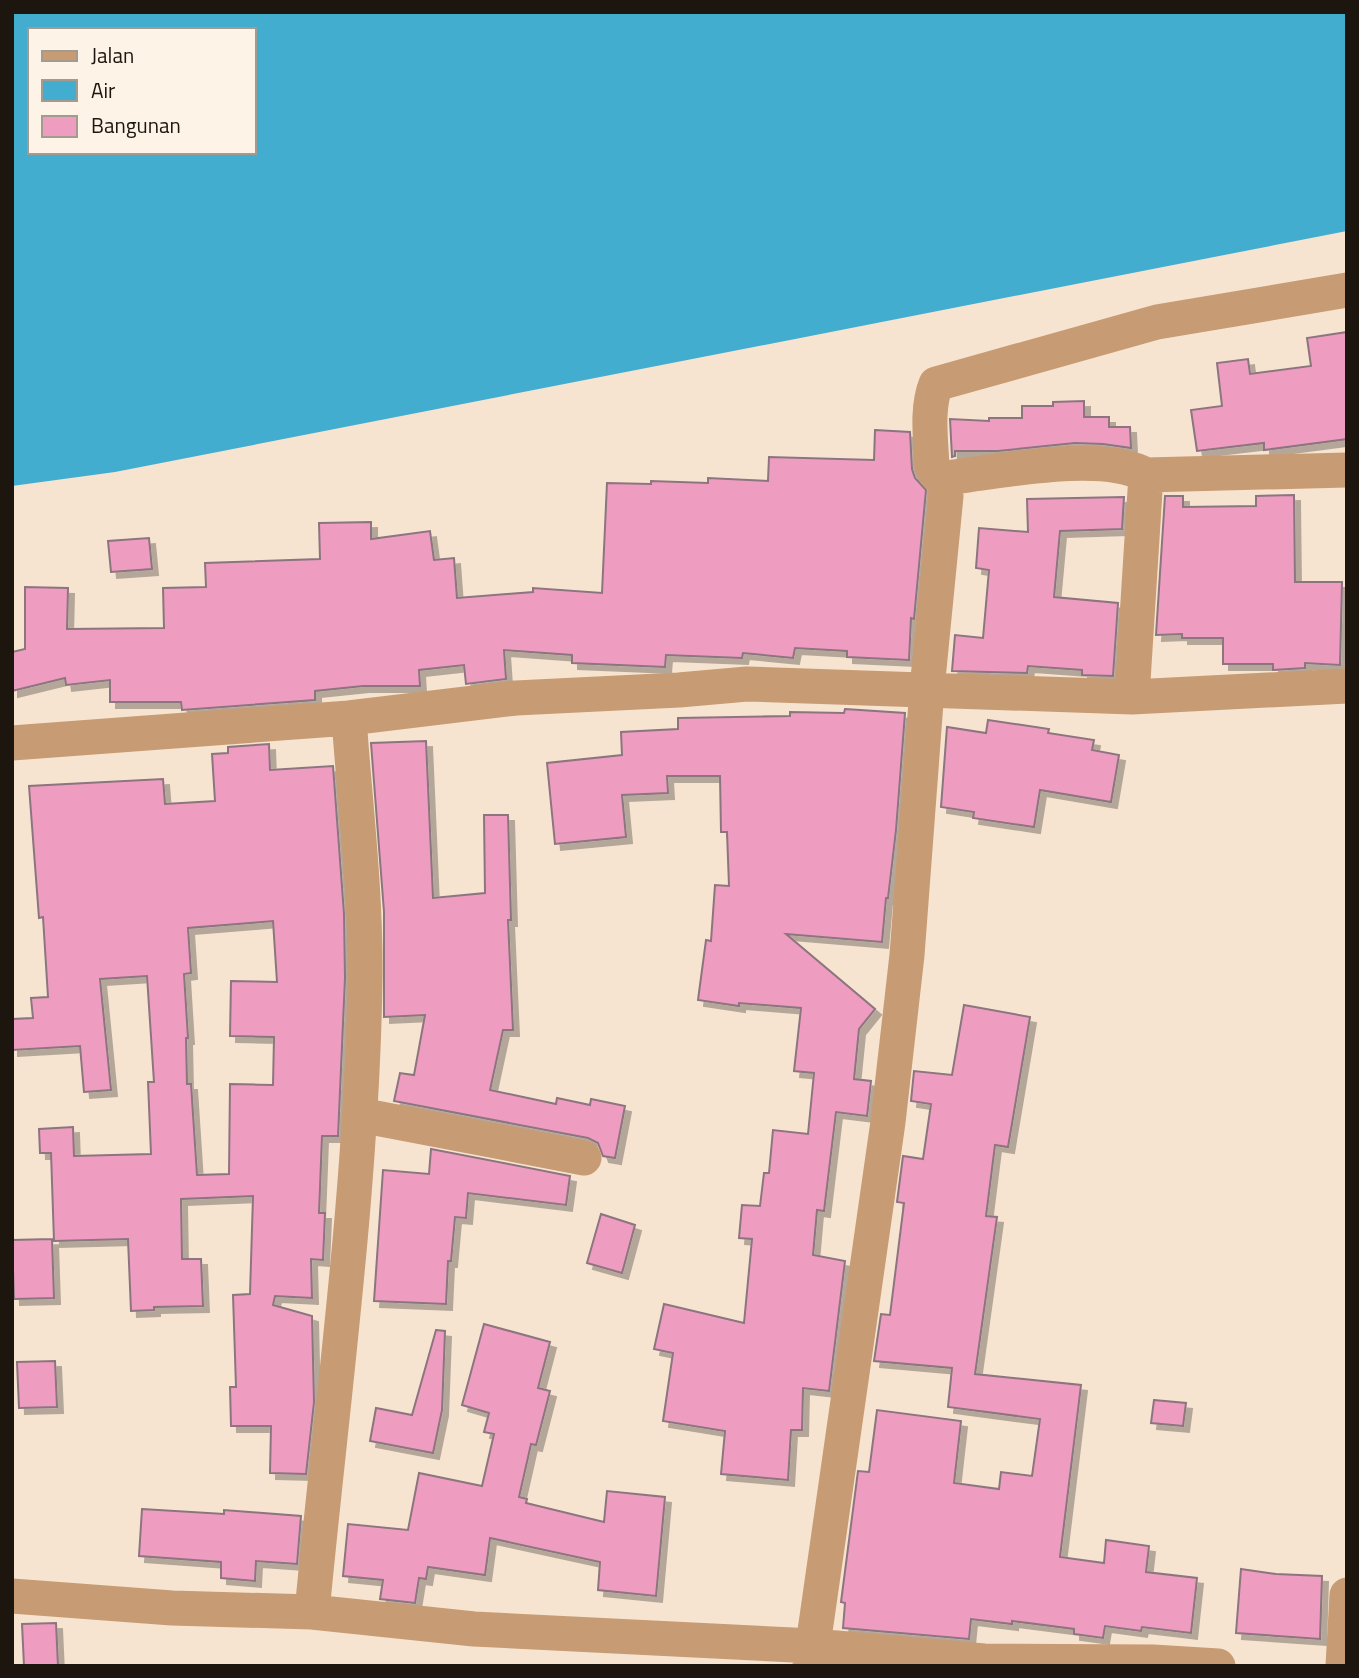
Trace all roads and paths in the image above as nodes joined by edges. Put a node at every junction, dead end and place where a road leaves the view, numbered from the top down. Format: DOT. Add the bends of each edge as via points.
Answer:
graph roads {
  1 [pos="1347,290"];
  2 [pos="1347,470"];
  3 [pos="1146,475"];
  4 [pos="945,478"];
  5 [pos="1347,687"];
  6 [pos="927,689"];
  7 [pos="1132,697"];
  8 [pos="349,718"];
  9 [pos="12,743"];
  10 [pos="360,1115"];
  11 [pos="584,1158"];
  12 [pos="1347,1595"];
  13 [pos="12,1596"];
  14 [pos="312,1612"];
  15 [pos="812,1656"];
  16 [pos="1153,1664"];
  17 [pos="1218,1666"];
  18 [pos="1343,1666"];
  1 -- 4 [label="street" via="1157,322 936,384 931,410 932,467"];
  2 -- 3 [label="street"];
  3 -- 4 [label="street" via="1102,463"];
  3 -- 7 [label="street"];
  4 -- 6 [label="street"];
  5 -- 7 [label="street"];
  6 -- 7 [label="street"];
  6 -- 8 [label="street" via="747,684 516,698"];
  6 -- 15 [label="street" via="907,955 888,1122"];
  8 -- 9 [label="street"];
  8 -- 10 [label="street" via="365,975"];
  10 -- 11 [label="street"];
  10 -- 14 [label="street"];
  12 -- 18 [label="street"];
  13 -- 14 [label="street"];
  14 -- 15 [label="street"];
  15 -- 16 [label="street"];
  16 -- 17 [label="street"];
}
